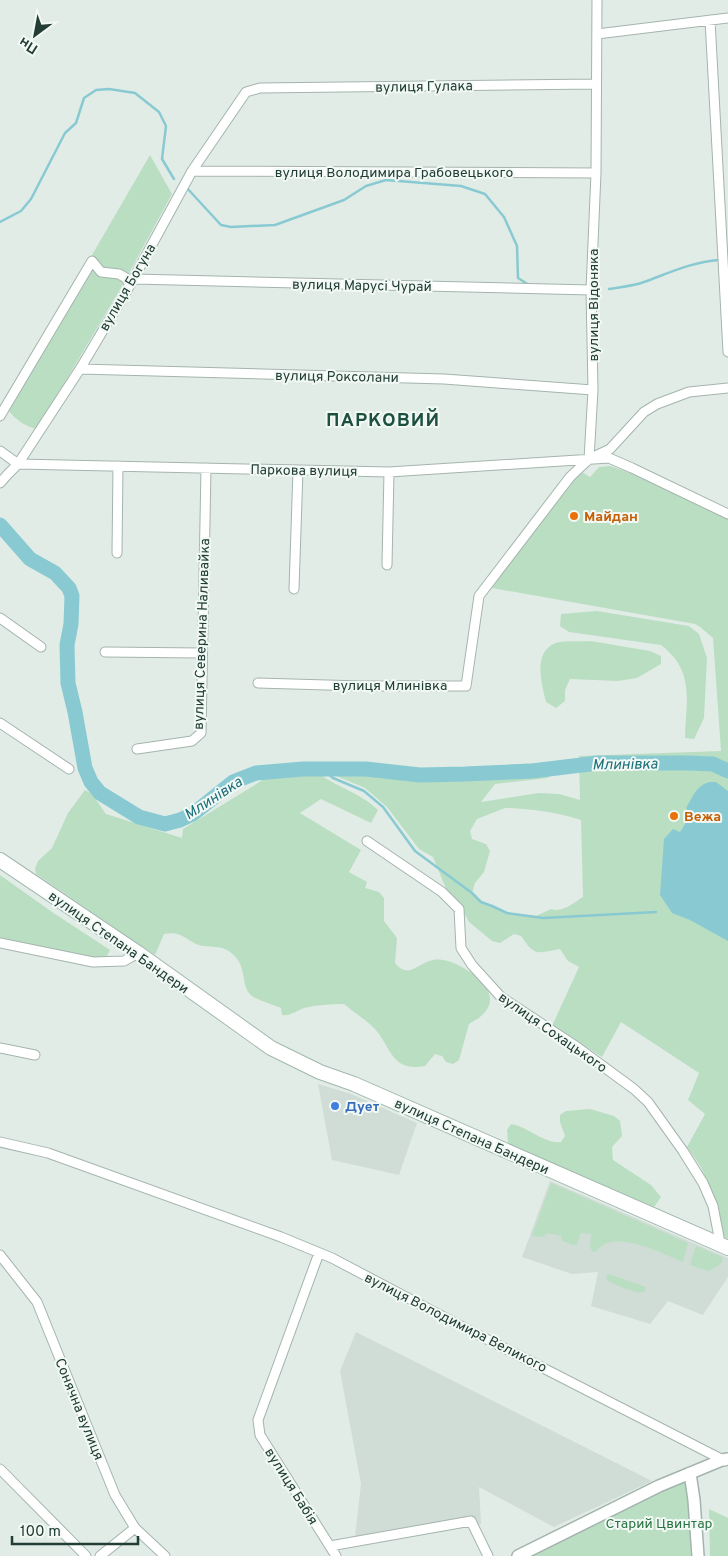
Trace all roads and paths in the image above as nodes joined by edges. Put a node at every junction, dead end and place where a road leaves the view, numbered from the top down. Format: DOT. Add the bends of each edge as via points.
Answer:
graph roads {
  1 [pos="597,0"];
  2 [pos="728,18"];
  3 [pos="710,20"];
  4 [pos="596,34"];
  5 [pos="596,84"];
  6 [pos="252,90"];
  7 [pos="192,171"];
  8 [pos="596,173"];
  9 [pos="132,282"];
  10 [pos="591,290"];
  11 [pos="728,352"];
  12 [pos="80,370"];
  13 [pos="728,388"];
  14 [pos="593,390"];
  15 [pos="0,416"];
  16 [pos="0,452"];
  17 [pos="589,459"];
  18 [pos="18,464"];
  19 [pos="118,466"];
  20 [pos="206,468"];
  21 [pos="298,470"];
  22 [pos="389,472"];
  23 [pos="0,483"];
  24 [pos="728,514"];
  25 [pos="117,553"];
  26 [pos="387,565"];
  27 [pos="294,589"];
  28 [pos="0,618"];
  29 [pos="41,647"];
  30 [pos="104,652"];
  31 [pos="201,653"];
  32 [pos="258,683"];
  33 [pos="0,723"];
  34 [pos="137,749"];
  35 [pos="69,769"];
  36 [pos="367,841"];
  37 [pos="0,860"];
  38 [pos="0,943"];
  39 [pos="138,953"];
  40 [pos="0,1048"];
  41 [pos="35,1055"];
  42 [pos="0,1142"];
  43 [pos="722,1246"];
  44 [pos="319,1253"];
  45 [pos="0,1254"];
  46 [pos="726,1460"];
  47 [pos="0,1469"];
  48 [pos="690,1473"];
  49 [pos="135,1528"];
  50 [pos="330,1546"];
  51 [pos="86,1556"];
  52 [pos="100,1556"];
  53 [pos="165,1556"];
  54 [pos="336,1556"];
  55 [pos="488,1556"];
  56 [pos="518,1556"];
  57 [pos="698,1556"];
  1 -- 4 [label="street, вулиця Відоняка"];
  2 -- 3 [label="street"];
  3 -- 4 [label="street"];
  3 -- 11 [label="street"];
  4 -- 5 [label="street, вулиця Відоняка"];
  5 -- 6 [label="street, вулиця Гулака"];
  5 -- 8 [label="street, вулиця Відоняка"];
  6 -- 7 [label="street, вулиця Богуна" via="246,92"];
  7 -- 8 [label="street, вулиця Володимира Грабовецького"];
  7 -- 9 [label="street, вулиця Богуна"];
  8 -- 10 [label="street, вулиця Відоняка"];
  9 -- 10 [label="street, вулиця Марусі Чурай"];
  9 -- 12 [label="street, вулиця Богуна"];
  9 -- 15 [label="street" via="119,274 101,272 92,261"];
  10 -- 14 [label="street, вулиця Відоняка"];
  12 -- 14 [label="street, вулиця Роксолани" via="444,378"];
  12 -- 18 [label="street, вулиця Богуна"];
  13 -- 17 [label="street" via="689,392 658,404 644,412 610,449"];
  14 -- 17 [label="street, вулиця Відоняка"];
  16 -- 18 [label="street"];
  17 -- 22 [label="street, Паркова вулиця"];
  17 -- 24 [label="street" via="608,458"];
  17 -- 32 [label="street, вулиця Млинівка" via="570,477 479,596 466,686"];
  18 -- 19 [label="street, Паркова вулиця"];
  18 -- 23 [label="street, вулиця Богуна"];
  19 -- 20 [label="street, Паркова вулиця"];
  19 -- 25 [label="street"];
  20 -- 21 [label="street, Паркова вулиця"];
  20 -- 31 [label="street, вулиця Северина Наливайка"];
  21 -- 22 [label="street, Паркова вулиця"];
  21 -- 27 [label="street"];
  22 -- 26 [label="street"];
  28 -- 29 [label="street"];
  30 -- 31 [label="street"];
  31 -- 34 [label="street, вулиця Северина Наливайка" via="201,733 192,741"];
  33 -- 35 [label="street"];
  36 -- 43 [label="street, вулиця Сохацького" via="442,892 459,909 461,948 472,966 501,997 574,1045 648,1102 703,1183 713,1206"];
  37 -- 39 [label="main road, вулиця Степана Бандери"];
  38 -- 39 [label="street" via="92,962 124,961"];
  39 -- 43 [label="main road, вулиця Степана Бандери" via="270,1048"];
  40 -- 41 [label="street"];
  42 -- 44 [label="street, вулиця Володимира Великого" via="48,1153"];
  44 -- 46 [label="street, вулиця Володимира Великого"];
  44 -- 50 [label="street, вулиця Бабія" via="258,1426 260,1435"];
  45 -- 49 [label="street, Сонячна вулиця" via="37,1302 114,1495"];
  46 -- 48 [label="street"];
  47 -- 51 [label="street"];
  48 -- 56 [label="street"];
  48 -- 57 [label="street"];
  49 -- 52 [label="street"];
  49 -- 53 [label="street, Сонячна вулиця"];
  50 -- 54 [label="street"];
  50 -- 55 [label="street" via="471,1521"];
}
